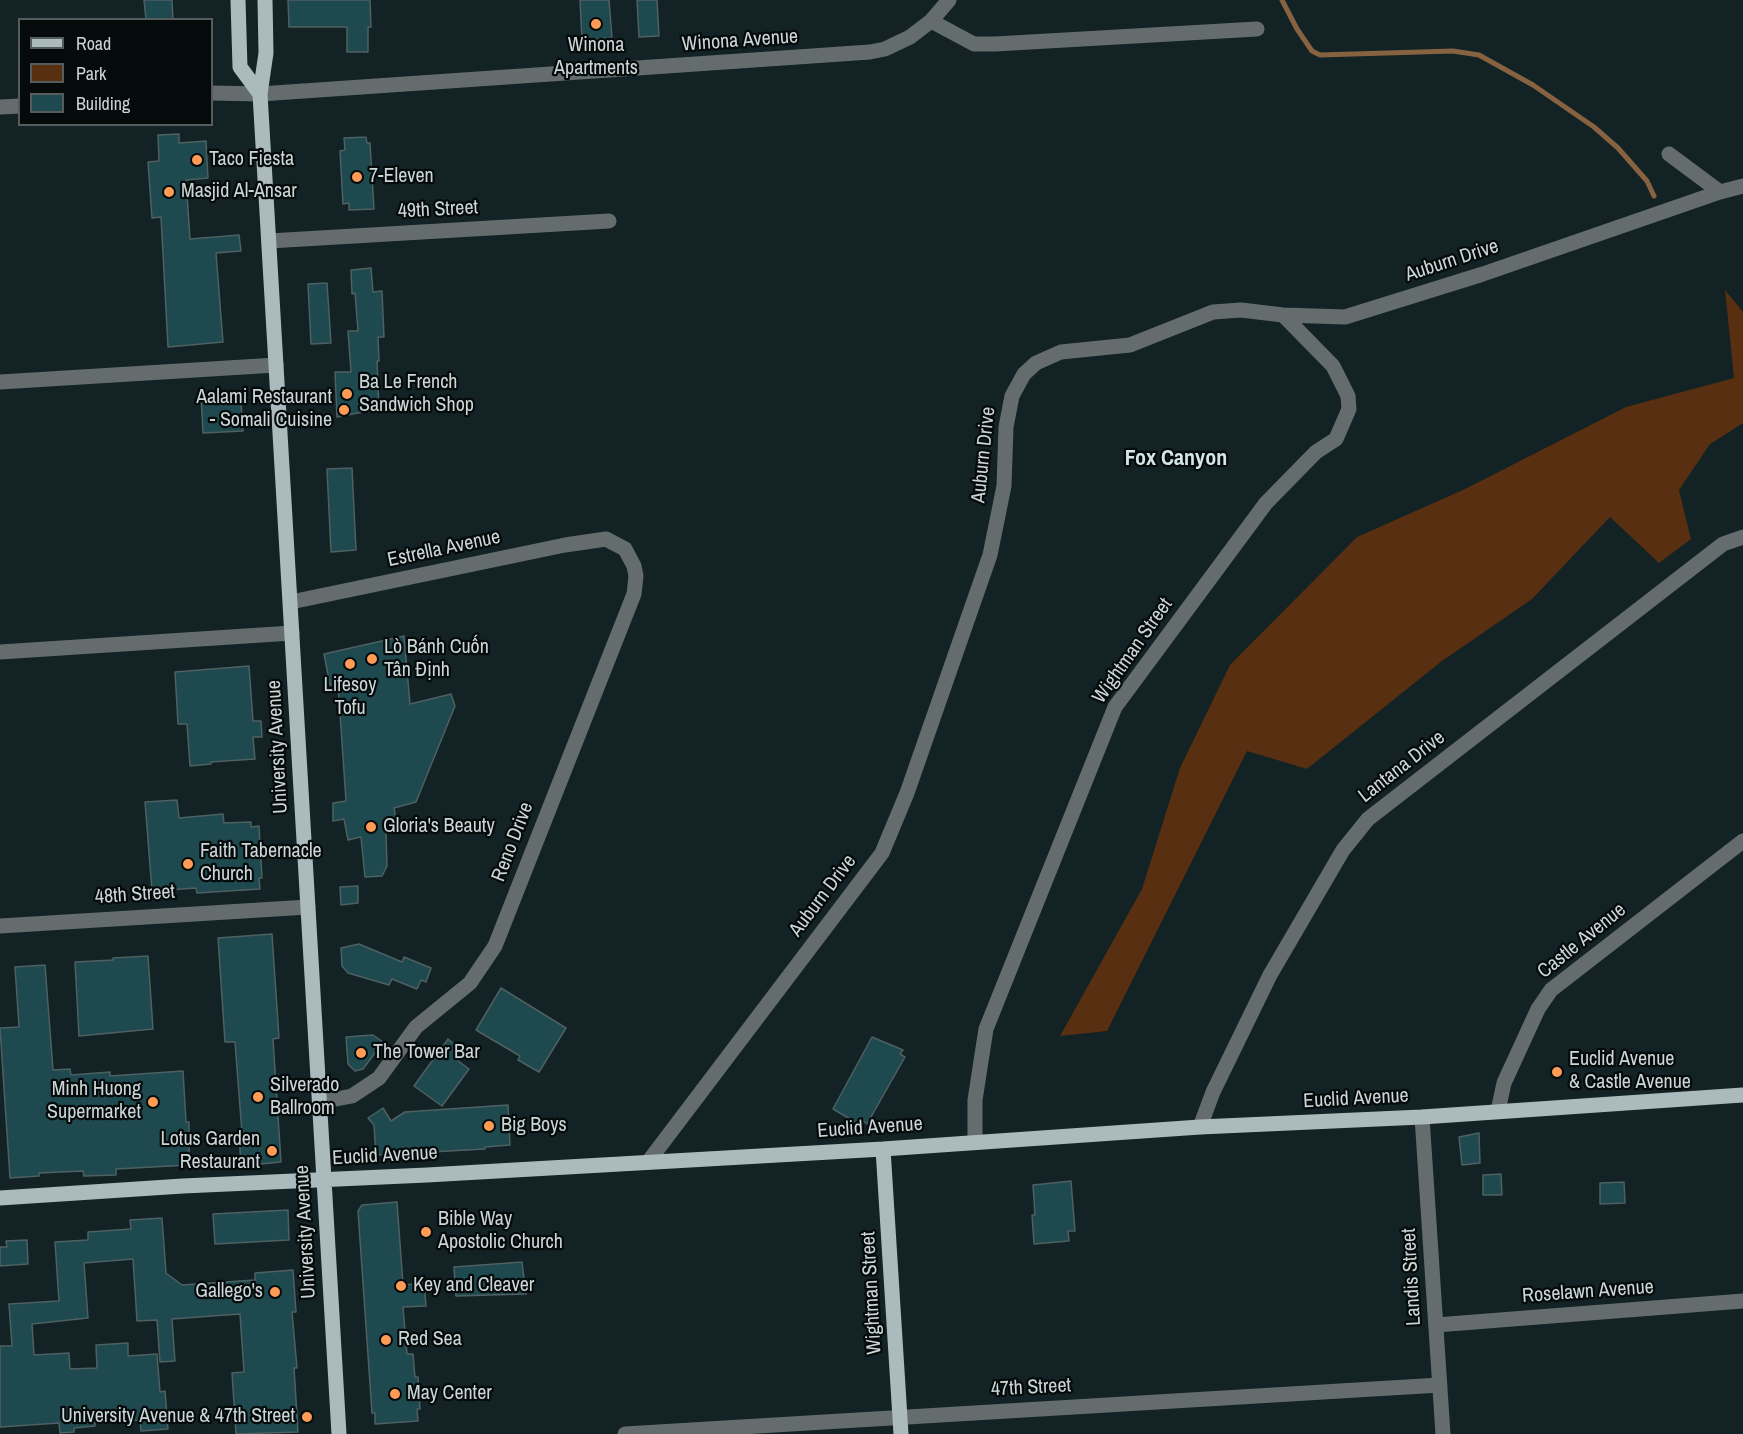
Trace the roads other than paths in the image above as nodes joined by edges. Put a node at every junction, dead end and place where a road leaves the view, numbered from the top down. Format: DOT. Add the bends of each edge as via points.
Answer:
graph roads {
  1 [pos="238,0"];
  2 [pos="265,0"];
  3 [pos="949,0"];
  4 [pos="931,21"];
  5 [pos="1257,29"];
  6 [pos="213,93"];
  7 [pos="260,94"];
  8 [pos="18,106"];
  9 [pos="0,107"];
  10 [pos="1669,154"];
  11 [pos="1743,186"];
  12 [pos="1720,192"];
  13 [pos="609,221"];
  14 [pos="269,241"];
  15 [pos="1283,315"];
  16 [pos="276,365"];
  17 [pos="0,382"];
  18 [pos="1743,537"];
  19 [pos="606,539"];
  20 [pos="291,602"];
  21 [pos="292,633"];
  22 [pos="0,652"];
  23 [pos="1743,841"];
  24 [pos="308,907"];
  25 [pos="0,926"];
  26 [pos="1743,1095"];
  27 [pos="320,1102"];
  28 [pos="1498,1111"];
  29 [pos="1422,1117"];
  30 [pos="1200,1127"];
  31 [pos="975,1142"];
  32 [pos="883,1149"];
  33 [pos="648,1162"];
  34 [pos="325,1181"];
  35 [pos="0,1198"];
  36 [pos="1743,1301"];
  37 [pos="1436,1324"];
  38 [pos="1440,1385"];
  39 [pos="900,1417"];
  40 [pos="339,1434"];
  41 [pos="625,1434"];
  42 [pos="901,1434"];
  43 [pos="1443,1434"];
  1 -- 7 [label="main road" via="240,67"];
  2 -- 7 [label="main road, University Avenue" via="266,53"];
  3 -- 4 [label="street"];
  4 -- 5 [label="street" via="974,44 995,45"];
  4 -- 7 [label="street, Winona Avenue" via="899,43 855,54"];
  6 -- 7 [label="street, Winona Avenue"];
  7 -- 14 [label="main road, University Avenue"];
  8 -- 9 [label="street"];
  10 -- 12 [label="street"];
  11 -- 12 [label="street, Auburn Drive"];
  12 -- 15 [label="street, Auburn Drive" via="1345,317"];
  13 -- 14 [label="street, 49th Street"];
  14 -- 16 [label="main road, University Avenue"];
  15 -- 31 [label="street, Wightman Street" via="1333,366 1348,396 1349,409 1336,440 1316,452 1266,503 1115,707 986,1029 975,1100"];
  15 -- 33 [label="street, Auburn Drive" via="1241,310 1213,312 1130,345 1061,352 1036,363 1024,374 1012,396 1006,428 1004,486 990,555 907,793 882,853"];
  16 -- 17 [label="street"];
  16 -- 20 [label="main road, University Avenue"];
  18 -- 30 [label="street, Lantana Drive" via="1723,544 1368,819 1343,850 1270,975"];
  19 -- 20 [label="street, Estrella Avenue"];
  19 -- 27 [label="street, Reno Drive" via="631,557 636,576 634,594 495,946 470,983 416,1027 379,1078 352,1096"];
  20 -- 21 [label="main road, University Avenue"];
  21 -- 22 [label="street"];
  21 -- 24 [label="main road, University Avenue"];
  23 -- 28 [label="street, Castle Avenue" via="1551,990 1538,1009 1504,1083"];
  24 -- 25 [label="street, 48th Street"];
  24 -- 27 [label="main road, University Avenue"];
  26 -- 28 [label="main road, Euclid Avenue"];
  27 -- 34 [label="main road, University Avenue"];
  28 -- 29 [label="main road, Euclid Avenue"];
  29 -- 30 [label="main road, Euclid Avenue"];
  29 -- 37 [label="street, Landis Street"];
  30 -- 31 [label="main road, Euclid Avenue"];
  31 -- 32 [label="main road, Euclid Avenue"];
  32 -- 33 [label="main road, Euclid Avenue"];
  32 -- 39 [label="main road, Wightman Street"];
  33 -- 34 [label="main road, Euclid Avenue"];
  34 -- 35 [label="main road, Euclid Avenue"];
  34 -- 40 [label="main road, University Avenue"];
  36 -- 37 [label="street, Roselawn Avenue"];
  37 -- 38 [label="street, Landis Street"];
  38 -- 39 [label="street, 47th Street"];
  38 -- 43 [label="street, Landis Street"];
  39 -- 41 [label="street, 47th Street"];
  39 -- 42 [label="main road, Wightman Street"];
}
